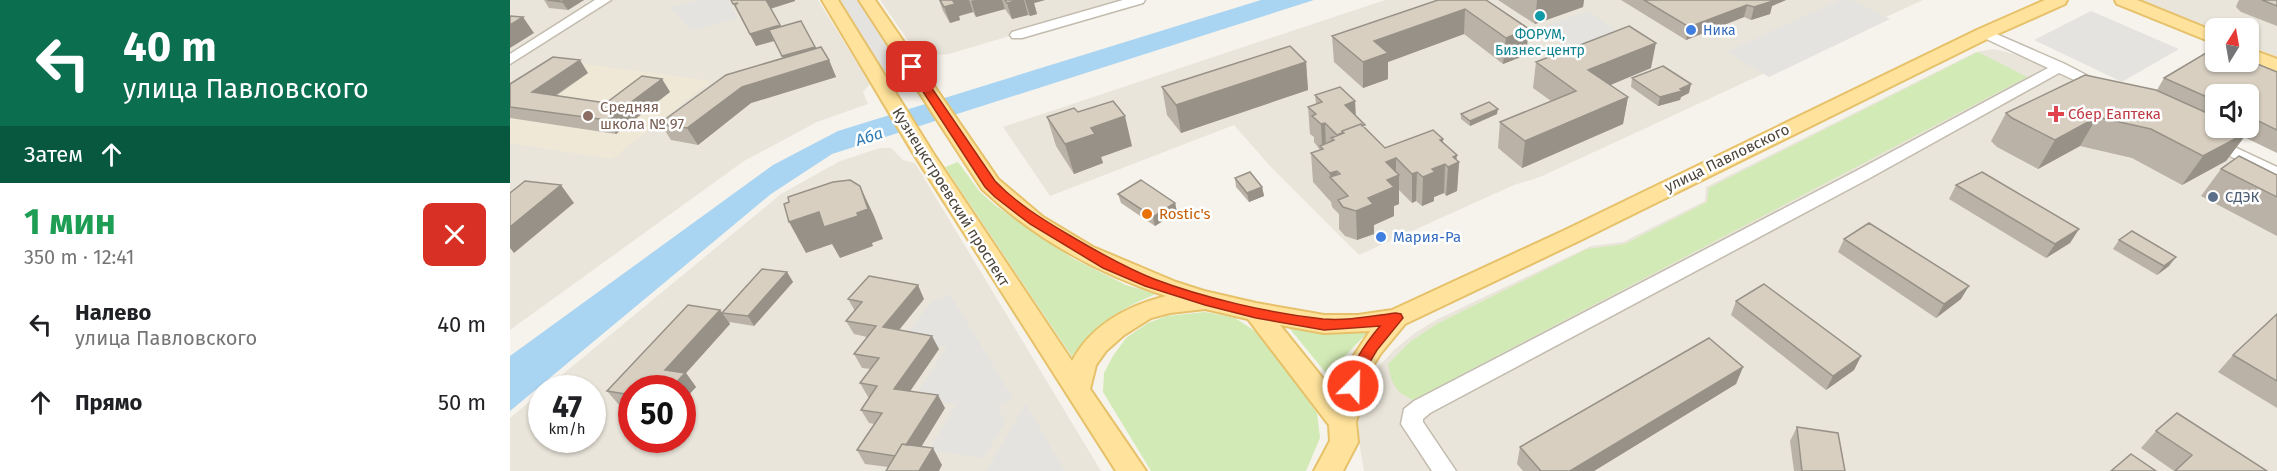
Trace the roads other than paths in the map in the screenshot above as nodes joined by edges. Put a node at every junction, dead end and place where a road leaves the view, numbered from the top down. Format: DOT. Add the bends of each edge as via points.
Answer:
graph roads {
  1 [pos="604,0"];
  2 [pos="830,0"];
  3 [pos="867,0"];
  4 [pos="1138,0"];
  5 [pos="2060,0"];
  6 [pos="2123,0"];
  7 [pos="1985,33"];
  8 [pos="2205,34"];
  9 [pos="1017,35"];
  10 [pos="2259,59"];
  11 [pos="510,60"];
  12 [pos="2277,66"];
  13 [pos="2060,67"];
  14 [pos="2122,98"];
  15 [pos="2194,133"];
  16 [pos="2277,174"];
  17 [pos="1205,300"];
  18 [pos="1256,312"];
  19 [pos="1396,318"];
  20 [pos="1077,390"];
  21 [pos="1343,432"];
  22 [pos="1132,471"];
  23 [pos="1328,471"];
  24 [pos="1348,471"];
  25 [pos="1445,471"];
  1 -- 11 [label="street"];
  2 -- 20 [label="main road, Кузнецкстроевский проспект" via="923,153"];
  3 -- 17 [label="main road" via="990,184 1034,221 1108,264 1150,283"];
  4 -- 9 [label="street"];
  5 -- 7 [label="main road, улица Павловского"];
  6 -- 8 [label="main road"];
  7 -- 13 [label="street"];
  7 -- 19 [label="main road, улица Павловского"];
  10 -- 12 [label="main road"];
  13 -- 14 [label="street"];
  13 -- 25 [label="street" via="1422,407 1412,415 1412,424"];
  15 -- 16 [label="street"];
  17 -- 18 [label="main road, улица Павловского"];
  17 -- 20 [label="main road" via="1143,311 1115,328 1084,363"];
  18 -- 19 [label="main road, улица Павловского" via="1324,324"];
  18 -- 21 [label="main road"];
  19 -- 21 [label="main road, улица Павловского" via="1358,369"];
  20 -- 22 [label="main road, Кузнецкстроевский проспект"];
  21 -- 23 [label="main road"];
  21 -- 24 [label="main road"];
}
